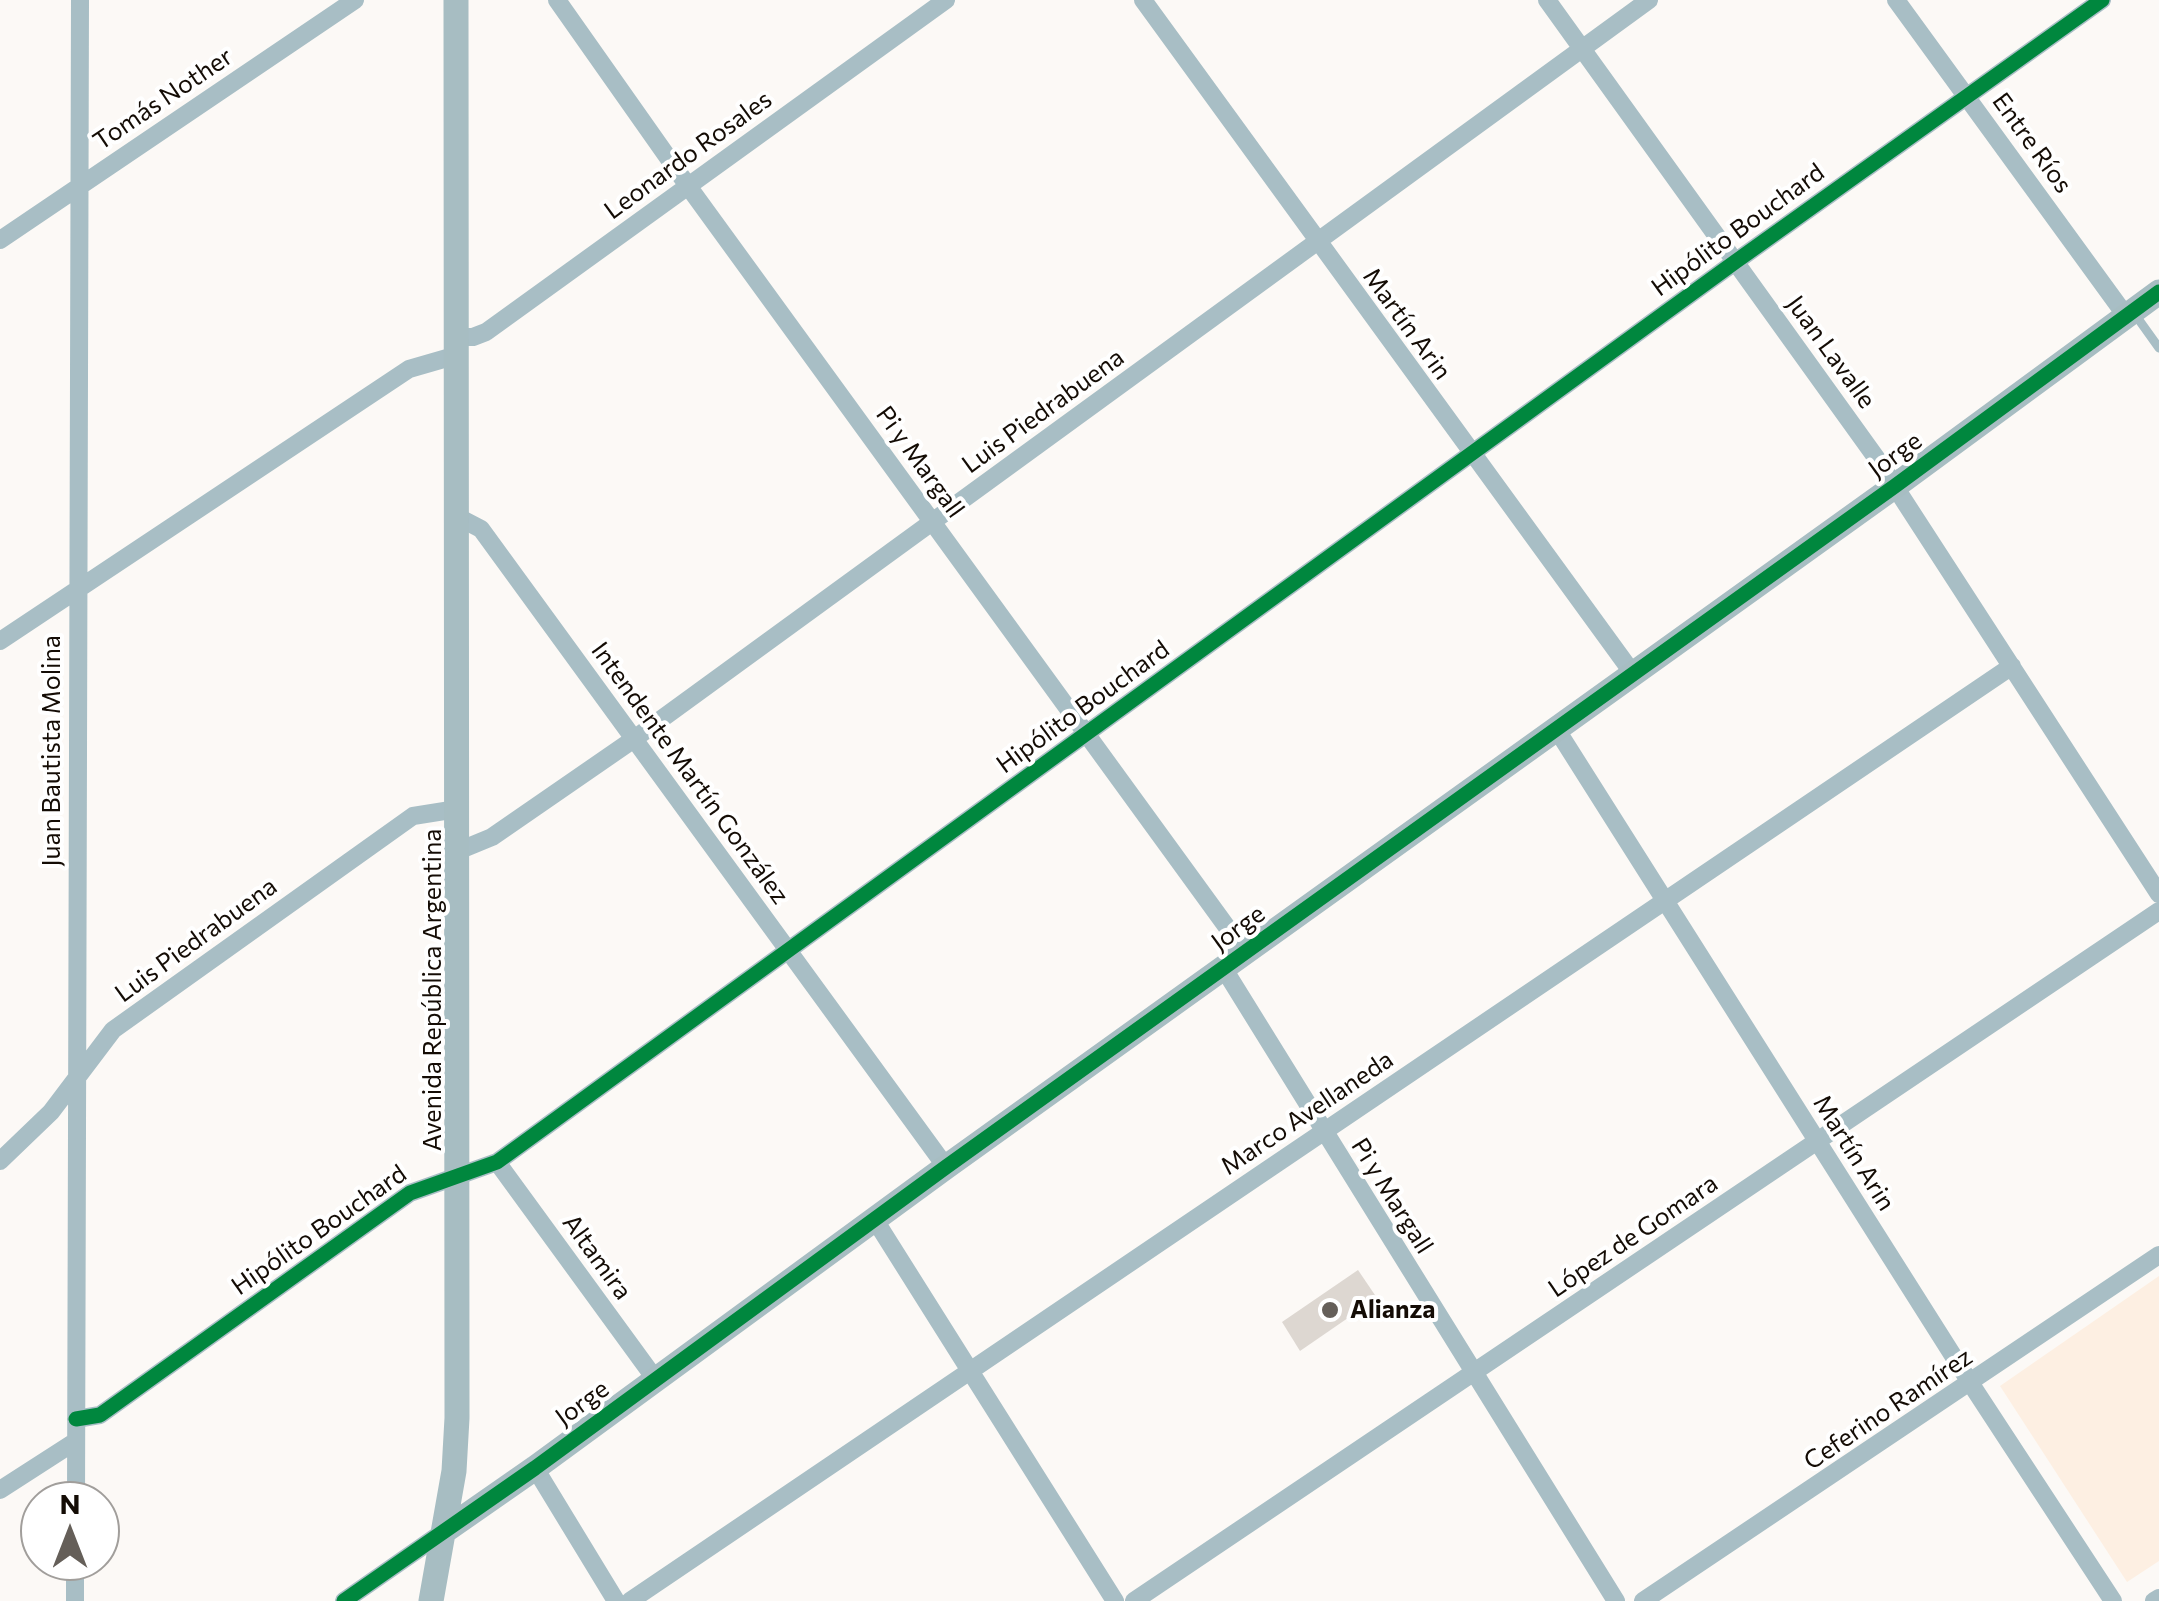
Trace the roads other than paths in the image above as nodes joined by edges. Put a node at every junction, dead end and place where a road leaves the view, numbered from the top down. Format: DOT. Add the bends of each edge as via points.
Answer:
graph roads {
  1 [pos="80,0"];
  2 [pos="355,0"];
  3 [pos="456,0"];
  4 [pos="557,0"];
  5 [pos="946,0"];
  6 [pos="1143,0"];
  7 [pos="1547,0"];
  8 [pos="1650,0"];
  9 [pos="1896,0"];
  10 [pos="2102,0"];
  11 [pos="1582,48"];
  12 [pos="1968,97"];
  13 [pos="78,186"];
  14 [pos="688,186"];
  15 [pos="0,240"];
  16 [pos="1317,242"];
  17 [pos="1735,262"];
  18 [pos="2159,292"];
  19 [pos="2129,313"];
  20 [pos="454,347"];
  21 [pos="2159,348"];
  22 [pos="1472,456"];
  23 [pos="1895,486"];
  24 [pos="456,516"];
  25 [pos="933,522"];
  26 [pos="76,590"];
  27 [pos="0,640"];
  28 [pos="2012,666"];
  29 [pos="1634,675"];
  30 [pos="1558,730"];
  31 [pos="1087,735"];
  32 [pos="634,739"];
  33 [pos="457,809"];
  34 [pos="458,851"];
  35 [pos="2159,894"];
  36 [pos="1663,900"];
  37 [pos="2159,911"];
  38 [pos="788,952"];
  39 [pos="1246,952"];
  40 [pos="1224,969"];
  41 [pos="77,1076"];
  42 [pos="1323,1132"];
  43 [pos="1817,1140"];
  44 [pos="0,1161"];
  45 [pos="497,1162"];
  46 [pos="946,1167"];
  47 [pos="459,1176"];
  48 [pos="875,1220"];
  49 [pos="2159,1255"];
  50 [pos="970,1371"];
  51 [pos="1474,1375"];
  52 [pos="656,1380"];
  53 [pos="1971,1384"];
  54 [pos="76,1419"];
  55 [pos="76,1440"];
  56 [pos="535,1468"];
  57 [pos="76,1481"];
  58 [pos="0,1490"];
  59 [pos="446,1530"];
  60 [pos="344,1601"];
  61 [pos="431,1601"];
  62 [pos="616,1601"];
  63 [pos="630,1601"];
  64 [pos="1115,1601"];
  65 [pos="1134,1601"];
  66 [pos="1616,1601"];
  67 [pos="1642,1601"];
  68 [pos="2113,1601"];
  1 -- 13 [label="street, Juan Bautista Molina"];
  2 -- 13 [label="street, Tomás Nother"];
  3 -- 20 [label="street, Avenida República Argentina"];
  4 -- 14 [label="street, Pi y Margall"];
  5 -- 14 [label="street, Leonardo Rosales"];
  6 -- 16 [label="street, Martín Arin"];
  7 -- 11 [label="street, Juan Lavalle"];
  8 -- 11 [label="street, Luis Piedrabuena"];
  9 -- 12 [label="street, Entre Ríos"];
  10 -- 12 [label="street, Hipólito Bouchard"];
  11 -- 16 [label="street, Luis Piedrabuena"];
  11 -- 17 [label="street, Juan Lavalle"];
  12 -- 17 [label="street, Hipólito Bouchard"];
  12 -- 19 [label="street, Entre Ríos"];
  13 -- 15 [label="street, Tomás Nother"];
  13 -- 26 [label="street, Juan Bautista Molina"];
  14 -- 20 [label="street, Leonardo Rosales" via="486,332"];
  14 -- 25 [label="street, Pi y Margall"];
  16 -- 22 [label="street, Martín Arin"];
  16 -- 25 [label="street, Luis Piedrabuena"];
  17 -- 22 [label="street, Hipólito Bouchard"];
  17 -- 23 [label="street, Juan Lavalle"];
  18 -- 19 [label="street, Jorge"];
  19 -- 21 [label="lane"];
  19 -- 23 [label="street, Jorge"];
  20 -- 24 [label="street, Avenida República Argentina"];
  20 -- 26 [label="street, Leonardo Rosales" via="409,369"];
  22 -- 29 [label="street, Martín Arin"];
  22 -- 31 [label="street, Hipólito Bouchard"];
  23 -- 28 [label="street, Juan Lavalle"];
  23 -- 29 [label="street, Jorge"];
  24 -- 32 [label="street, Intendente Martín González" via="481,529"];
  24 -- 33 [label="street, Avenida República Argentina"];
  25 -- 31 [label="street, Pi y Margall"];
  25 -- 32 [label="street, Luis Piedrabuena"];
  26 -- 27 [label="street, Leonardo Rosales"];
  26 -- 41 [label="street, Juan Bautista Molina"];
  28 -- 35 [label="street, Juan Lavalle"];
  28 -- 36 [label="street, Marco Avellaneda"];
  29 -- 30 [label="street, Jorge"];
  30 -- 36 [label="street, Martín Arin"];
  30 -- 39 [label="street, Jorge"];
  31 -- 38 [label="street, Hipólito Bouchard"];
  31 -- 39 [label="street, Pi y Margall"];
  32 -- 34 [label="street, Luis Piedrabuena" via="492,837"];
  32 -- 38 [label="street, Intendente Martín González"];
  33 -- 34 [label="street, Avenida República Argentina"];
  33 -- 41 [label="street, Luis Piedrabuena" via="412,816 113,1030"];
  34 -- 47 [label="street, Avenida República Argentina"];
  36 -- 42 [label="street, Marco Avellaneda"];
  36 -- 43 [label="street, Martín Arin"];
  37 -- 43 [label="street, López de Gomara"];
  38 -- 45 [label="street, Hipólito Bouchard"];
  38 -- 46 [label="street, Intendente Martín González"];
  39 -- 40 [label="street, Jorge"];
  40 -- 42 [label="street, Pi y Margall"];
  40 -- 46 [label="street, Jorge"];
  41 -- 44 [label="street, Luis Piedrabuena"];
  41 -- 54 [label="street, Juan Bautista Molina"];
  42 -- 50 [label="street, Marco Avellaneda"];
  42 -- 51 [label="street, Pi y Margall"];
  43 -- 51 [label="street, López de Gomara"];
  43 -- 53 [label="street, Martín Arin"];
  45 -- 47 [label="street, Hipólito Bouchard"];
  45 -- 52 [label="street, Altamira"];
  46 -- 48 [label="street, Jorge"];
  47 -- 54 [label="street, Hipólito Bouchard" via="410,1193 100,1415"];
  47 -- 59 [label="street, Avenida República Argentina" via="456,1440"];
  48 -- 50 [label="street"];
  48 -- 52 [label="street, Jorge"];
  49 -- 53 [label="street, Ceferino Ramírez"];
  50 -- 63 [label="street, Marco Avellaneda"];
  50 -- 64 [label="street"];
  51 -- 65 [label="street, López de Gomara"];
  51 -- 66 [label="street, Pi y Margall"];
  52 -- 56 [label="street, Jorge"];
  53 -- 67 [label="street, Ceferino Ramírez"];
  53 -- 68 [label="street, Martín Arin"];
  54 -- 55 [label="street, Juan Bautista Molina"];
  55 -- 57 [label="street, Juan Bautista Molina"];
  55 -- 58 [label="street"];
  56 -- 59 [label="street, Jorge"];
  56 -- 62 [label="street"];
  59 -- 60 [label="street, Jorge"];
  59 -- 61 [label="street, Avenida República Argentina"];
}
